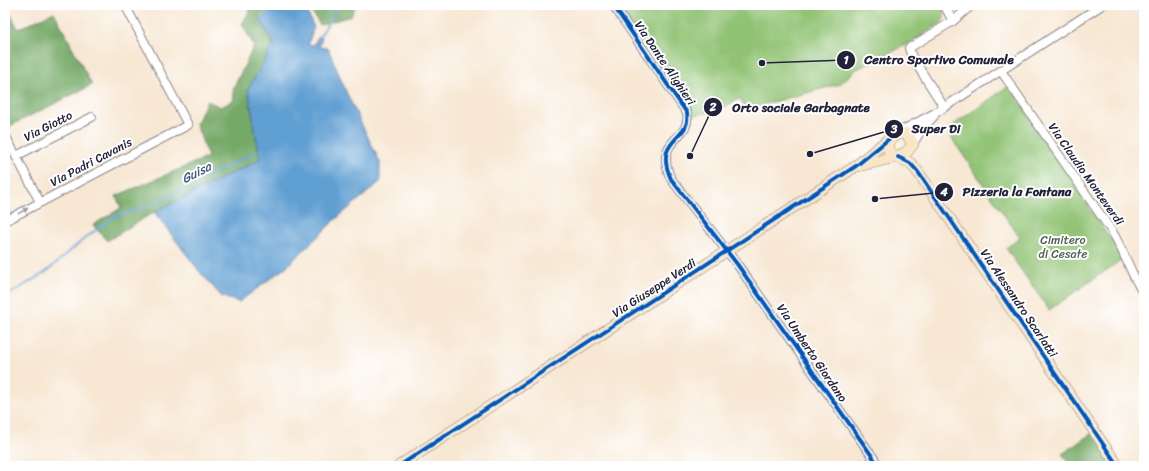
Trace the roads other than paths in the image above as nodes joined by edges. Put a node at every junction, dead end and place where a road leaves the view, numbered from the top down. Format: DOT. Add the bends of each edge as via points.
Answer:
graph roads {
  1 [pos="125,5"];
  2 [pos="613,5"];
  3 [pos="944,5"];
  4 [pos="972,5"];
  5 [pos="1102,5"];
  6 [pos="1142,5"];
  7 [pos="1144,8"];
  8 [pos="953,21"];
  9 [pos="1001,71"];
  10 [pos="944,107"];
  11 [pos="936,112"];
  12 [pos="92,117"];
  13 [pos="5,135"];
  14 [pos="893,136"];
  15 [pos="913,145"];
  16 [pos="16,156"];
  17 [pos="897,157"];
  18 [pos="856,166"];
  19 [pos="918,172"];
  20 [pos="40,202"];
  21 [pos="5,221"];
  22 [pos="726,252"];
  23 [pos="1144,294"];
  24 [pos="400,466"];
  25 [pos="879,466"];
  26 [pos="1118,466"];
  1 -- 20 [label="street, Via Padri Cavanis" via="188,124"];
  2 -- 22 [label="street, Via Dante Alighieri" via="687,113 689,122 683,132 672,140 667,151 666,167 671,180"];
  3 -- 8 [label="street"];
  4 -- 8 [label="street"];
  5 -- 9 [label="street, Via Giuseppe Verdi"];
  6 -- 7 [label="street"];
  8 -- 10 [label="street" via="909,48 912,57"];
  9 -- 10 [label="street, Via Giuseppe Verdi"];
  9 -- 23 [label="street, Via Claudio Monteverdi" via="1113,233"];
  10 -- 11 [label="street, Via Giuseppe Verdi"];
  11 -- 14 [label="street, Via Giuseppe Verdi"];
  11 -- 15 [label="street, Via Giuseppe Verdi" via="921,130"];
  12 -- 16 [label="street, Via Giotto"];
  13 -- 16 [label="street, Via Giotto"];
  14 -- 15 [label="street" via="906,133"];
  14 -- 17 [label="street" via="887,145"];
  14 -- 18 [label="street, Via Giuseppe Verdi"];
  15 -- 17 [label="street"];
  15 -- 19 [label="street, Via Alessandro Scarlatti"];
  16 -- 20 [label="street, Via Giotto"];
  17 -- 18 [label="street, Via Giuseppe Verdi"];
  17 -- 19 [label="street, Via Alessandro Scarlatti" via="910,163"];
  18 -- 22 [label="street, Via Giuseppe Verdi"];
  19 -- 26 [label="street, Via Alessandro Scarlatti"];
  21 -- 20 [label="street, Via Padri Cavanis, one-way"];
  22 -- 24 [label="street, Via Giuseppe Verdi"];
  22 -- 25 [label="street, Via Umberto Giordano" via="771,310"];
}
